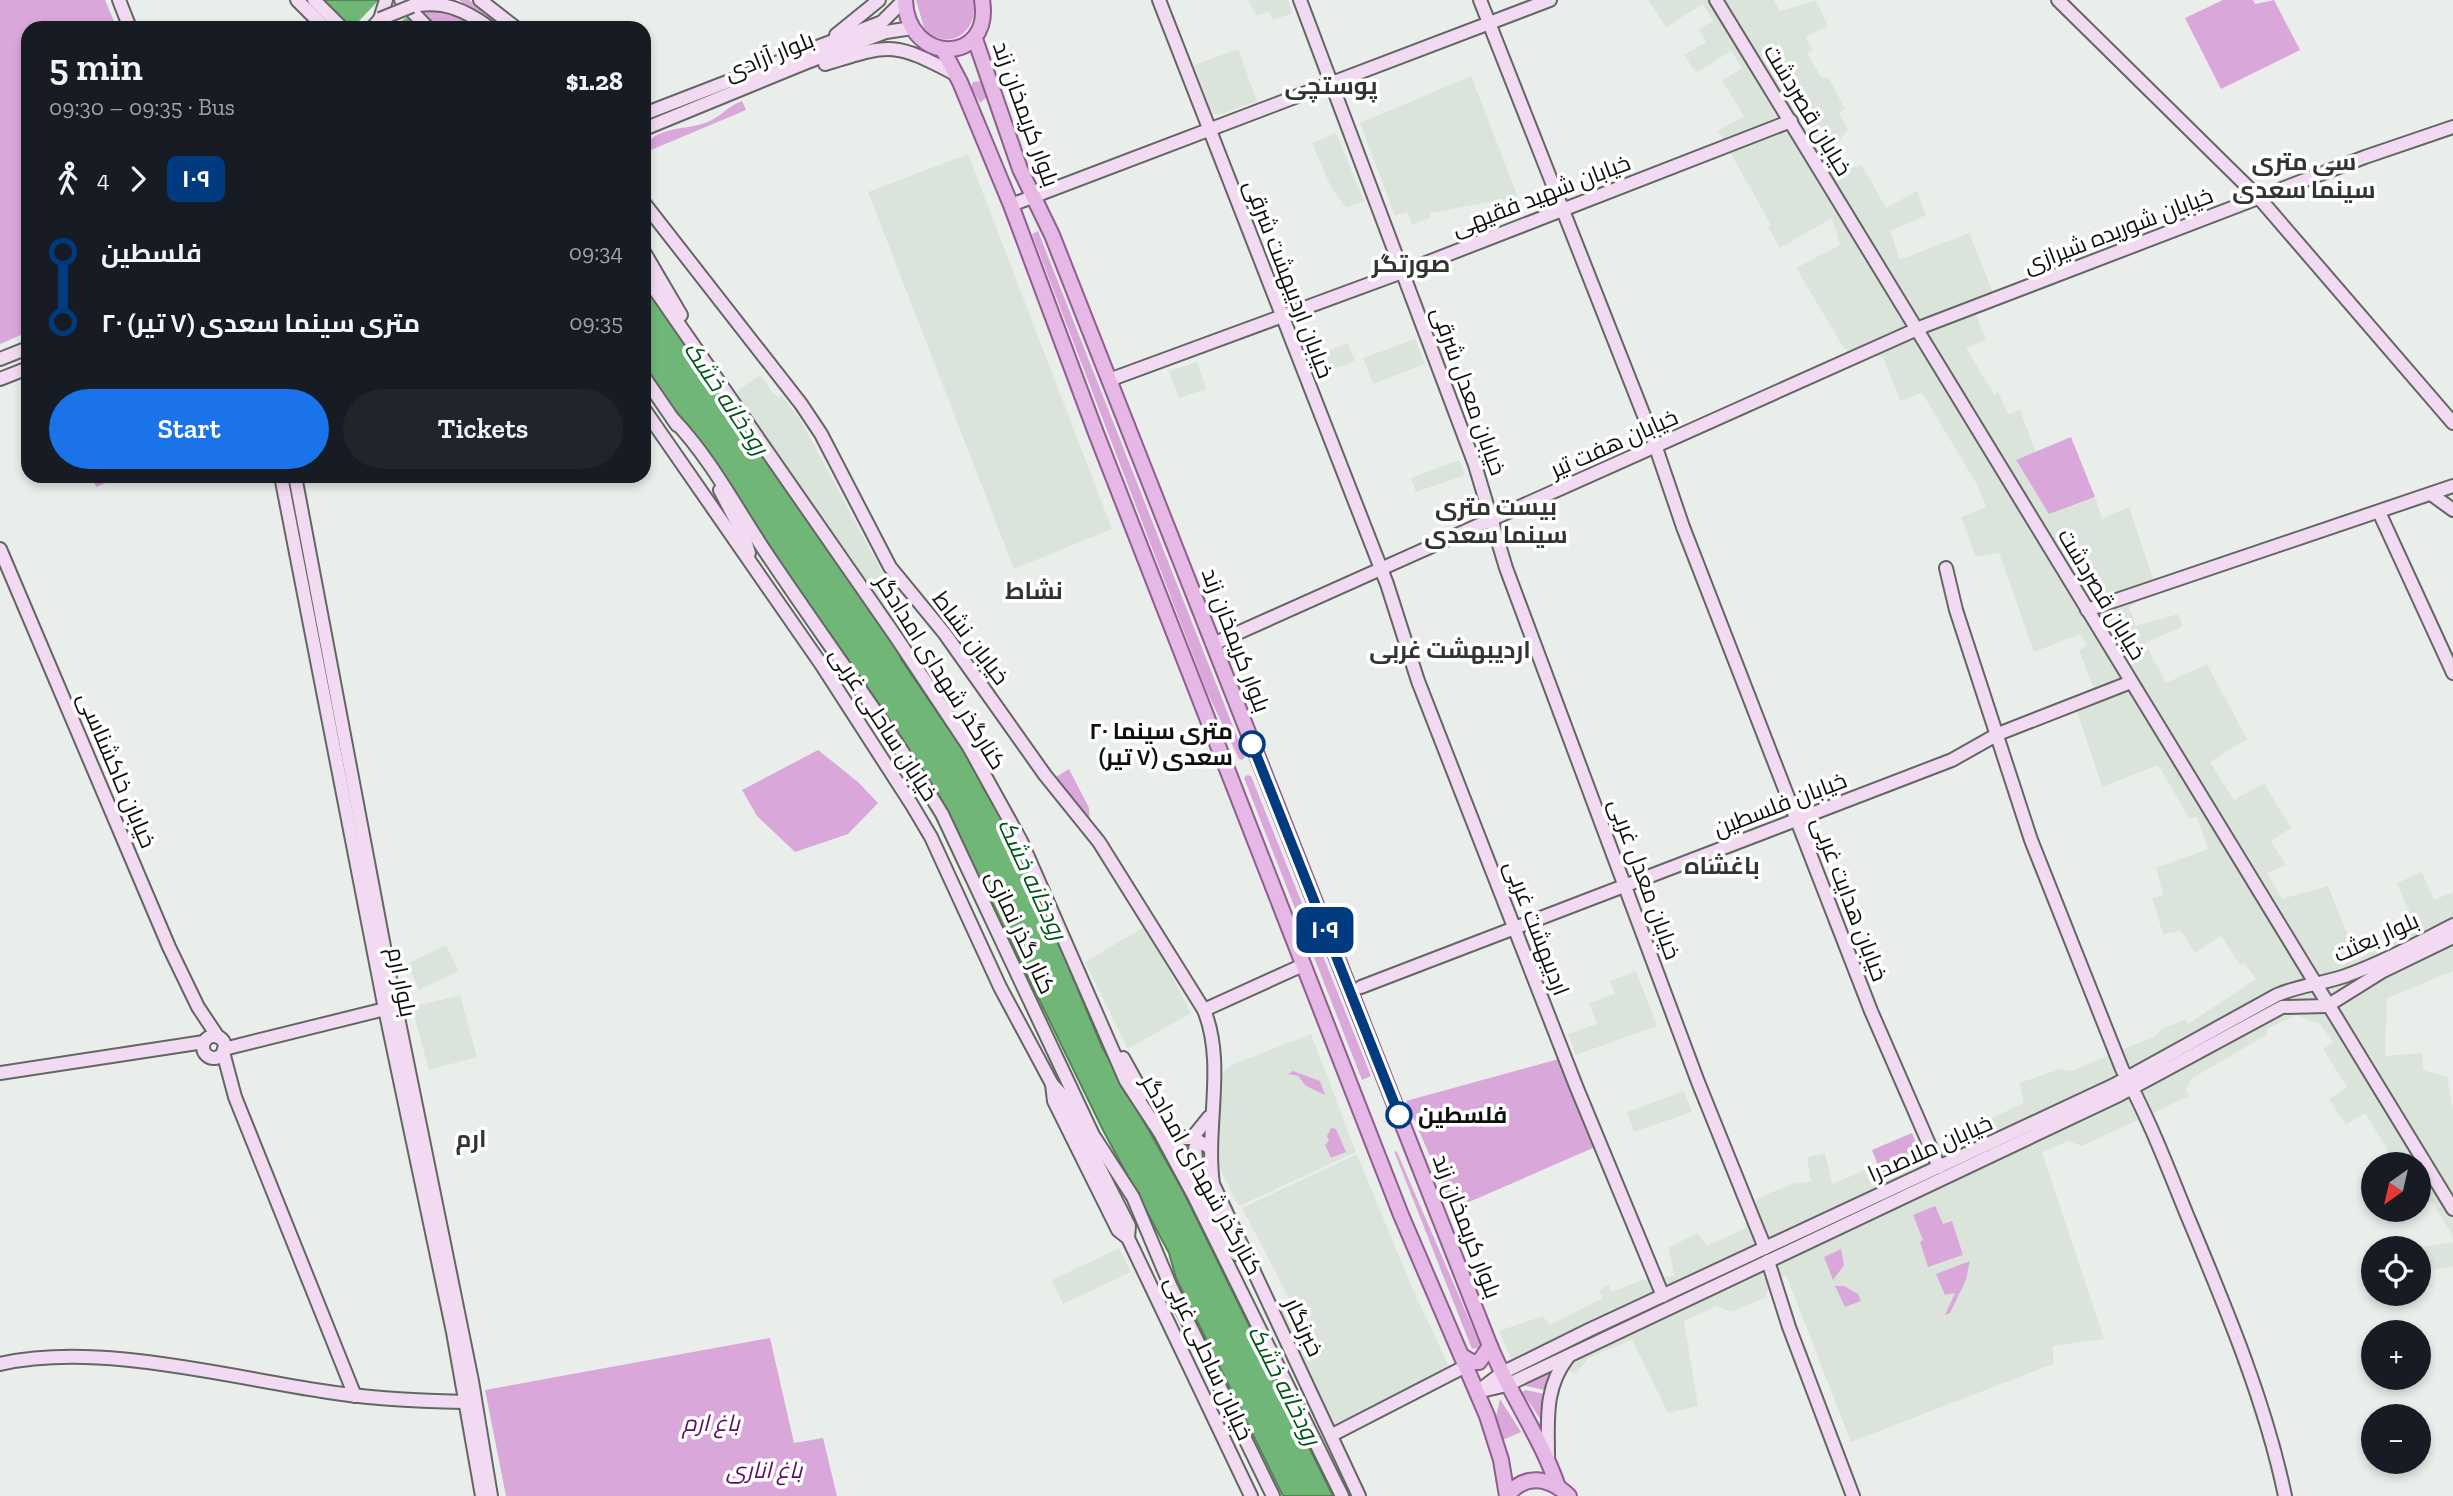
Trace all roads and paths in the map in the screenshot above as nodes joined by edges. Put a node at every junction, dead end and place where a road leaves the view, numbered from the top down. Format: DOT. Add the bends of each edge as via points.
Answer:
graph roads {
  1 [pos="119,0"];
  2 [pos="297,0"];
  3 [pos="314,0"];
  4 [pos="386,0"];
  5 [pos="480,0"];
  6 [pos="879,0"];
  7 [pos="904,0"];
  8 [pos="982,0"];
  9 [pos="1159,0"];
  10 [pos="1300,0"];
  11 [pos="1480,0"];
  12 [pos="1550,0"];
  13 [pos="1716,0"];
  14 [pos="2058,0"];
  15 [pos="407,3"];
  16 [pos="127,21"];
  17 [pos="318,21"];
  18 [pos="335,21"];
  19 [pos="377,21"];
  20 [pos="380,21"];
  21 [pos="422,21"];
  22 [pos="478,21"];
  23 [pos="507,21"];
  24 [pos="1489,24"];
  25 [pos="912,28"];
  26 [pos="975,39"];
  27 [pos="831,40"];
  28 [pos="943,50"];
  29 [pos="784,72"];
  30 [pos="955,74"];
  31 [pos="740,83"];
  32 [pos="1332,84"];
  33 [pos="651,112"];
  34 [pos="1791,121"];
  35 [pos="651,126"];
  36 [pos="2453,127"];
  37 [pos="1210,131"];
  38 [pos="2260,198"];
  39 [pos="1032,199"];
  40 [pos="1012,205"];
  41 [pos="1562,208"];
  42 [pos="651,214"];
  43 [pos="1046,225"];
  44 [pos="1021,234"];
  45 [pos="651,263"];
  46 [pos="1402,272"];
  47 [pos="651,284"];
  48 [pos="1281,316"];
  49 [pos="1915,330"];
  50 [pos="691,338"];
  51 [pos="21,351"];
  52 [pos="0,359"];
  53 [pos="21,371"];
  54 [pos="0,379"];
  55 [pos="1109,380"];
  56 [pos="651,387"];
  57 [pos="651,419"];
  58 [pos="673,419"];
  59 [pos="2453,423"];
  60 [pos="1656,447"];
  61 [pos="282,483"];
  62 [pos="296,483"];
  63 [pos="2453,486"];
  64 [pos="2431,494"];
  65 [pos="2453,510"];
  66 [pos="2379,512"];
  67 [pos="1492,522"];
  68 [pos="0,549"];
  69 [pos="752,563"];
  70 [pos="1947,568"];
  71 [pos="1381,572"];
  72 [pos="2087,610"];
  73 [pos="1213,644"];
  74 [pos="2453,673"];
  75 [pos="2131,682"];
  76 [pos="1998,734"];
  77 [pos="1797,820"];
  78 [pos="356,830"];
  79 [pos="1625,886"];
  80 [pos="2453,925"];
  81 [pos="1514,928"];
  82 [pos="2453,937"];
  83 [pos="1303,965"];
  84 [pos="1343,977"];
  85 [pos="2314,983"];
  86 [pos="1361,987"];
  87 [pos="2327,1006"];
  88 [pos="385,1009"];
  89 [pos="1204,1010"];
  90 [pos="1097,1012"];
  91 [pos="1360,1019"];
  92 [pos="214,1046"];
  93 [pos="0,1073"];
  94 [pos="2129,1083"];
  95 [pos="1052,1084"];
  96 [pos="1210,1114"];
  97 [pos="1168,1128"];
  98 [pos="1209,1147"];
  99 [pos="1098,1164"];
  100 [pos="1939,1167"];
  101 [pos="1199,1181"];
  102 [pos="1862,1209"];
  103 [pos="2453,1209"];
  104 [pos="1128,1238"];
  105 [pos="1766,1255"];
  106 [pos="1171,1287"];
  107 [pos="1663,1296"];
  108 [pos="1490,1346"];
  109 [pos="1571,1354"];
  110 [pos="1464,1361"];
  111 [pos="0,1364"];
  112 [pos="1504,1379"];
  113 [pos="1477,1392"];
  114 [pos="355,1396"];
  115 [pos="465,1402"];
  116 [pos="1332,1435"];
  117 [pos="1548,1457"];
  118 [pos="1350,1475"];
  119 [pos="1563,1492"];
  120 [pos="482,1496"];
  121 [pos="491,1496"];
  122 [pos="1251,1496"];
  123 [pos="1273,1496"];
  124 [pos="1342,1496"];
  125 [pos="1357,1496"];
  126 [pos="1367,1496"];
  127 [pos="1507,1496"];
  128 [pos="1853,1496"];
  129 [pos="2285,1496"];
  1 -- 16 [label="main road"];
  2 -- 17 [label="main road"];
  3 -- 18 [label="main road"];
  4 -- 19 [label="main road"];
  5 -- 23 [label="main road"];
  6 -- 27 [label="main road"];
  7 -- 25 [label="main road"];
  7 -- 27 [label="main road, بلوار آزادی" via="882,22"];
  8 -- 26 [label="main road" via="983,20"];
  9 -- 37 [label="main road, خیابان اردیبهشت شرقی"];
  10 -- 32 [label="main road, خیابان معدل شرقی"];
  11 -- 24 [label="main road, خیابان هدایت غربی"];
  12 -- 24 [label="main road"];
  13 -- 34 [label="main road, خیابان قصردشت"];
  14 -- 38 [label="main road"];
  15 -- 20 [label="main road, bridge"];
  15 -- 21 [label="main road"];
  15 -- 22 [label="main road" via="452,5"];
  24 -- 32 [label="main road"];
  24 -- 41 [label="main road, خیابان هدایت غربی"];
  25 -- 28 [label="main road" via="922,40"];
  25 -- 29 [label="main road, بلوار آزادی" via="886,32"];
  26 -- 28 [label="main road" via="957,49"];
  26 -- 39 [label="main road, بلوار کریمخان زند"];
  27 -- 31 [label="main road, بلوار آزادی"];
  28 -- 30 [label="main road, بلوار کریمخان زند"];
  29 -- 30 [label="main road" via="881,47 907,51"];
  29 -- 31 [label="main road, بلوار آزادی"];
  30 -- 40 [label="main road, بلوار کریمخان زند"];
  31 -- 33 [label="main road, بلوار آزادی"];
  31 -- 35 [label="main road, بلوار آزادی"];
  32 -- 37 [label="main road"];
  32 -- 46 [label="main road, خیابان معدل شرقی"];
  34 -- 41 [label="main road, خیابان شهید فقیهی"];
  34 -- 49 [label="main road, خیابان قصردشت"];
  36 -- 38 [label="main road, خیابان شوریده شیرازی"];
  37 -- 39 [label="main road"];
  37 -- 48 [label="main road, خیابان اردیبهشت شرقی"];
  38 -- 49 [label="main road, خیابان شوریده شیرازی"];
  38 -- 59 [label="main road"];
  39 -- 40 [label="main road"];
  39 -- 43 [label="main road, بلوار کریمخان زند"];
  40 -- 44 [label="main road, بلوار کریمخان زند"];
  41 -- 46 [label="main road, خیابان شهید فقیهی"];
  41 -- 60 [label="main road, خیابان هدایت غربی"];
  42 -- 89 [label="main road, خیابان نشاط" via="801,404 890,567 1099,842"];
  43 -- 44 [label="main road" via="1027,221"];
  43 -- 55 [label="main road, بلوار کریمخان زند"];
  44 -- 83 [label="main road, بلوار کریمخان زند"];
  45 -- 50 [label="main road"];
  46 -- 48 [label="main road, خیابان شهید فقیهی"];
  46 -- 67 [label="main road, خیابان معدل شرقی"];
  47 -- 50 [label="main road, کنارگذر شهدای امدادگر"];
  48 -- 55 [label="main road, خیابان شهید فقیهی"];
  48 -- 71 [label="main road, خیابان اردیبهشت شرقی"];
  49 -- 60 [label="main road, خیابان هفت تیر"];
  49 -- 72 [label="main road, خیابان قصردشت"];
  50 -- 90 [label="main road, کنارگذر شهدای امدادگر" via="969,747 1021,841"];
  51 -- 52 [label="main road"];
  53 -- 54 [label="main road"];
  55 -- 73 [label="main road, بلوار کریمخان زند"];
  56 -- 58 [label="main road"];
  57 -- 69 [label="main road, خیابان ساحلی غربی"];
  58 -- 69 [label="main road" via="726,500"];
  58 -- 106 [label="main road, کنار گذر نمازی" via="696,443 734,498 765,552 942,814 1093,1135 1133,1197"];
  60 -- 67 [label="main road, خیابان هفت تیر"];
  60 -- 77 [label="main road, خیابان هدایت غربی"];
  61 -- 78 [label="main road, بلوار ارم"];
  62 -- 78 [label="main road, بلوار ارم"];
  63 -- 64 [label="main road"];
  64 -- 65 [label="main road"];
  64 -- 66 [label="main road"];
  66 -- 72 [label="main road"];
  66 -- 74 [label="main road"];
  67 -- 71 [label="main road, خیابان هفت تیر"];
  67 -- 79 [label="main road, خیابان معدل غربی"];
  68 -- 92 [label="main road, خیابان خاکشناسی"];
  69 -- 95 [label="main road, خیابان ساحلی غربی" via="919,817"];
  70 -- 76 [label="main road" via="1956,610"];
  71 -- 73 [label="main road, خیابان هفت تیر"];
  71 -- 81 [label="main road, اردیبهشت غربی"];
  72 -- 75 [label="main road, خیابان قصردشت"];
  73 -- 84 [label="main road, بلوار کریمخان زند"];
  75 -- 76 [label="main road, خیابان فلسطین"];
  75 -- 85 [label="main road, خیابان قصردشت"];
  76 -- 77 [label="main road, خیابان فلسطین" via="1952,760"];
  76 -- 94 [label="main road" via="2031,840"];
  77 -- 79 [label="main road, خیابان فلسطین"];
  77 -- 100 [label="main road, خیابان هدایت غربی" via="1871,1012"];
  78 -- 88 [label="main road, بلوار ارم"];
  78 -- 121 [label="main road, بلوار ارم" via="472,1381"];
  79 -- 81 [label="main road, خیابان فلسطین"];
  79 -- 105 [label="main road, خیابان معدل غربی"];
  80 -- 85 [label="main road, بلوار بعثت" via="2356,972"];
  81 -- 86 [label="main road, خیابان فلسطین"];
  81 -- 107 [label="main road, اردیبهشت غربی"];
  82 -- 87 [label="main road, بلوار بعثت" via="2383,971"];
  83 -- 89 [label="main road"];
  83 -- 110 [label="main road, بلوار کریمخان زند"];
  84 -- 86 [label="main road"];
  84 -- 91 [label="main road, بلوار کریمخان زند"];
  85 -- 87 [label="main road, خیابان قصردشت"];
  85 -- 94 [label="main road, خیابان ملاصدرا" via="2277,995"];
  86 -- 91 [label="main road"];
  87 -- 94 [label="main road, خیابان ملاصدرا" via="2282,1007"];
  87 -- 103 [label="main road, خیابان قصردشت"];
  88 -- 92 [label="main road"];
  88 -- 115 [label="main road, بلوار ارم"];
  89 -- 96 [label="main road, خبرنگار" via="1214,1052"];
  90 -- 97 [label="main road" via="1143,1096"];
  90 -- 124 [label="main road, کنارگذر شهدای امدادگر" via="1126,1082 1195,1198"];
  91 -- 108 [label="main road, بلوار کریمخان زند"];
  92 -- 93 [label="main road" via="182,1045"];
  92 -- 114 [label="main road, خیابان خاکشناسی"];
  94 -- 100 [label="main road, خیابان ملاصدرا"];
  94 -- 102 [label="main road, خیابان ملاصدرا"];
  94 -- 129 [label="main road" via="2211,1273 2267,1425"];
  95 -- 99 [label="main road, خیابان ساحلی غربی" via="1063,1096"];
  95 -- 104 [label="main road, خیابان ساحلی غربی" via="1054,1101 1105,1205 1118,1230"];
  96 -- 97 [label="main road" via="1192,1138 1175,1135"];
  96 -- 98 [label="main road, خبرنگار"];
  97 -- 101 [label="main road"];
  98 -- 101 [label="main road" via="1199,1142 1195,1147"];
  98 -- 116 [label="main road, خبرنگار" via="1213,1184"];
  99 -- 104 [label="main road, خیابان ساحلی غربی" via="1129,1226"];
  99 -- 106 [label="main road" via="1119,1189"];
  100 -- 102 [label="main road, خیابان ملاصدرا"];
  101 -- 125 [label="main road"];
  102 -- 105 [label="main road, خیابان ملاصدرا"];
  104 -- 122 [label="main road, خیابان ساحلی غربی"];
  105 -- 107 [label="main road, خیابان ملاصدرا"];
  105 -- 109 [label="main road, خیابان ملاصدرا"];
  105 -- 128 [label="main road, خیابان معدل غربی"];
  106 -- 123 [label="main road, کنار گذر نمازی"];
  107 -- 112 [label="main road, خیابان ملاصدرا" via="1559,1345"];
  108 -- 110 [label="main road" via="1479,1362"];
  108 -- 112 [label="main road, بلوار کریمخان زند"];
  109 -- 112 [label="main road, خیابان ملاصدرا"];
  109 -- 117 [label="main road" via="1549,1393"];
  110 -- 113 [label="main road, بلوار کریمخان زند"];
  110 -- 116 [label="main road"];
  111 -- 114 [label="main road" via="25,1358 124,1360"];
  112 -- 113 [label="main road"];
  112 -- 117 [label="main road, بلوار کریمخان زند"];
  113 -- 127 [label="main road, بلوار کریمخان زند" via="1501,1460"];
  114 -- 115 [label="main road"];
  115 -- 120 [label="main road, بلوار ارم"];
  116 -- 118 [label="main road, خبرنگار"];
  117 -- 119 [label="main road, بلوار کریمخان زند"];
  118 -- 125 [label="main road, خبرنگار"];
  118 -- 126 [label="main road"];
  119 -- 127 [label="main road" via="1532,1479"];
}
